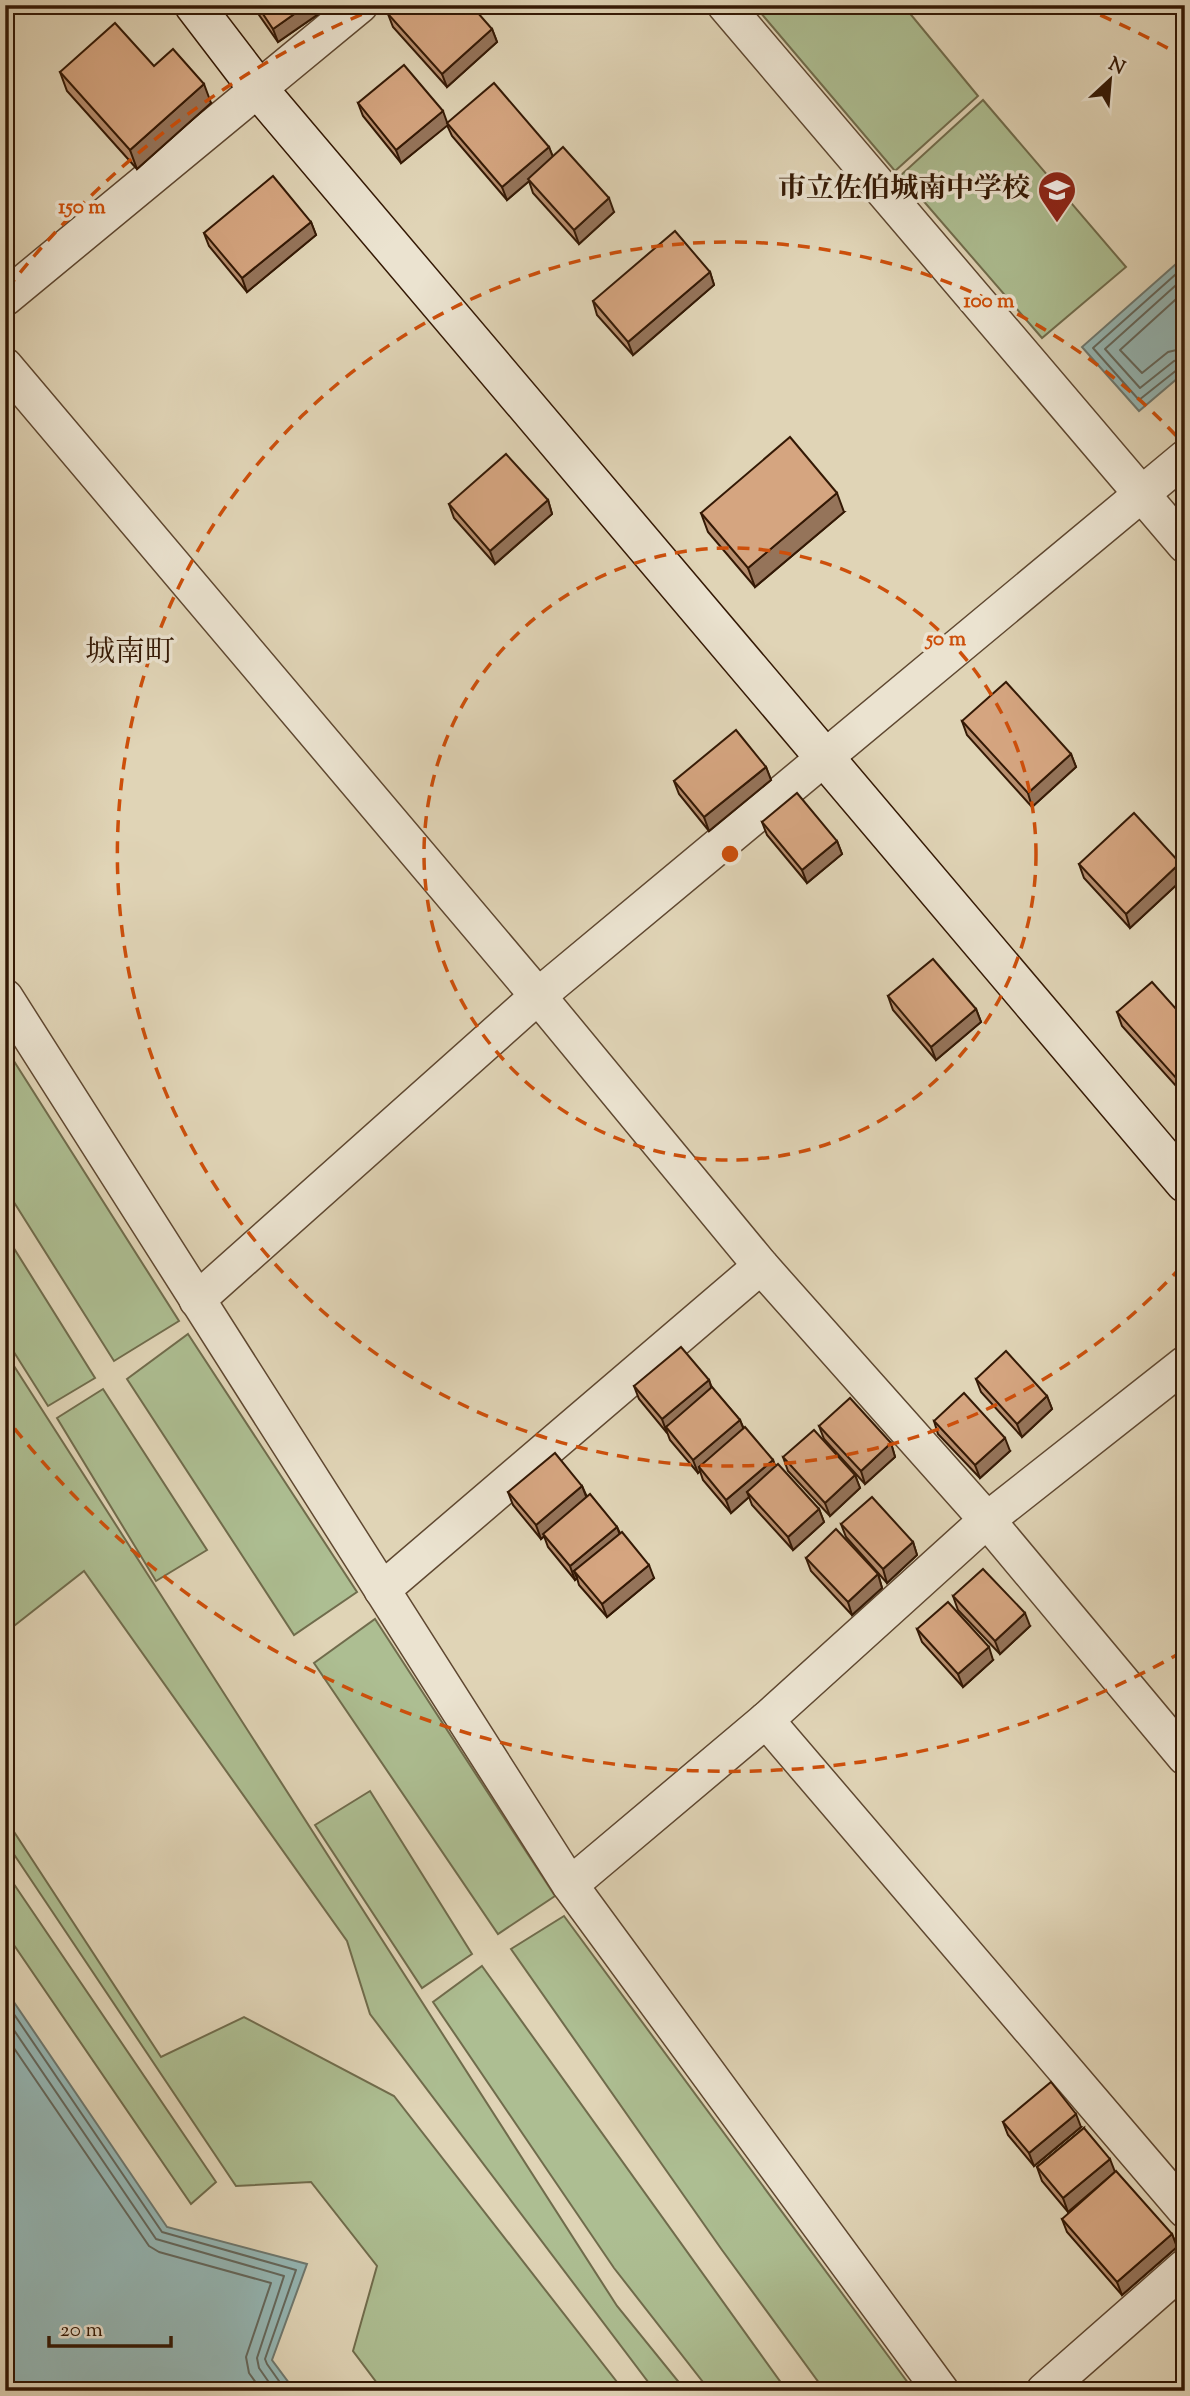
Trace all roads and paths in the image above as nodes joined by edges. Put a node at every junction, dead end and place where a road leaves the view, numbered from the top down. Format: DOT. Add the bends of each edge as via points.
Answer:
graph roads {
  1 [pos="194,5"];
  2 [pos="360,5"];
  3 [pos="725,5"];
  4 [pos="259,90"];
  5 [pos="5,298"];
  6 [pos="5,366"];
  7 [pos="1185,458"];
  8 [pos="1143,494"];
  9 [pos="1185,545"];
  10 [pos="825,759"];
  11 [pos="538,996"];
  12 [pos="5,997"];
  13 [pos="1185,1183"];
  14 [pos="761,1266"];
  15 [pos="197,1300"];
  16 [pos="1185,1364"];
  17 [pos="987,1520"];
  18 [pos="382,1590"];
  19 [pos="766,1720"];
  20 [pos="1185,1757"];
  21 [pos="570,1885"];
  22 [pos="1185,2210"];
  23 [pos="1185,2267"];
  24 [pos="941,2391"];
  25 [pos="1044,2391"];
  1 -- 4 [label="street"];
  2 -- 4 [label="street"];
  3 -- 8 [label="street"];
  4 -- 5 [label="street"];
  4 -- 10 [label="street"];
  6 -- 11 [label="street"];
  7 -- 8 [label="street"];
  8 -- 9 [label="street"];
  8 -- 10 [label="street"];
  10 -- 11 [label="street"];
  10 -- 13 [label="street"];
  11 -- 14 [label="street"];
  11 -- 15 [label="street"];
  12 -- 15 [label="street"];
  14 -- 17 [label="street"];
  14 -- 18 [label="street"];
  15 -- 18 [label="street"];
  16 -- 17 [label="street"];
  17 -- 19 [label="street"];
  17 -- 20 [label="street"];
  18 -- 21 [label="street"];
  19 -- 21 [label="street"];
  19 -- 22 [label="street"];
  21 -- 24 [label="street"];
  23 -- 25 [label="street"];
}
